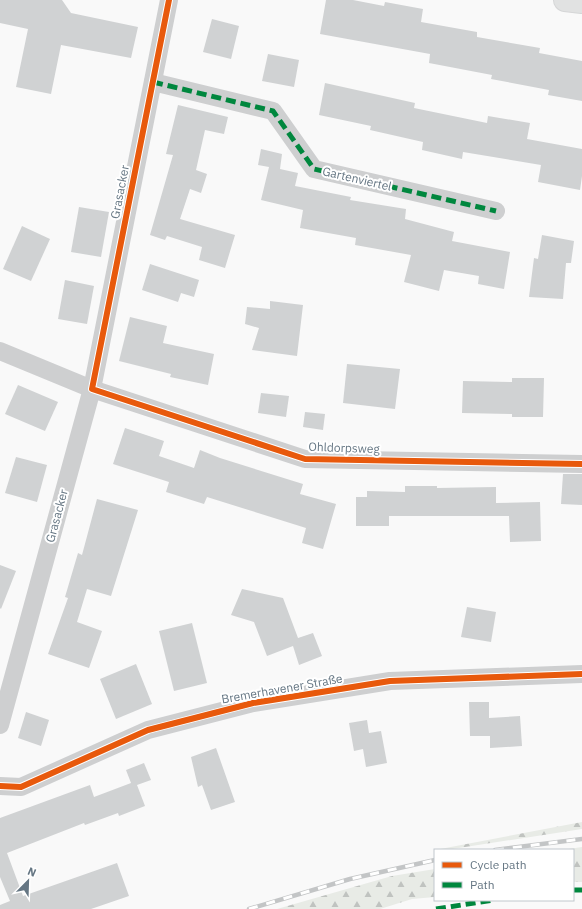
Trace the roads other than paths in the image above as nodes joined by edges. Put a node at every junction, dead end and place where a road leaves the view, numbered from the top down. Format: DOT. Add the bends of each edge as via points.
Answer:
graph roads {
  1 [pos="169,0"];
  2 [pos="565,0"];
  3 [pos="582,2"];
  4 [pos="153,82"];
  5 [pos="496,211"];
  6 [pos="0,351"];
  7 [pos="92,389"];
  8 [pos="582,464"];
  9 [pos="582,674"];
  10 [pos="3,701"];
  11 [pos="0,725"];
  12 [pos="0,786"];
  1 -- 4 [label="street, Grasacker"];
  2 -- 3 [label="main road"];
  4 -- 5 [label="street, Gartenviertel" via="273,111 314,169"];
  4 -- 7 [label="street, Grasacker"];
  6 -- 7 [label="street, Ohldorpsweg"];
  7 -- 8 [label="street, Ohldorpsweg" via="305,459"];
  7 -- 10 [label="street, Grasacker"];
  9 -- 12 [label="street, Bremerhavener Straße" via="390,681 253,703 148,730 21,787"];
  10 -- 11 [label="street, Grasacker"];
}
